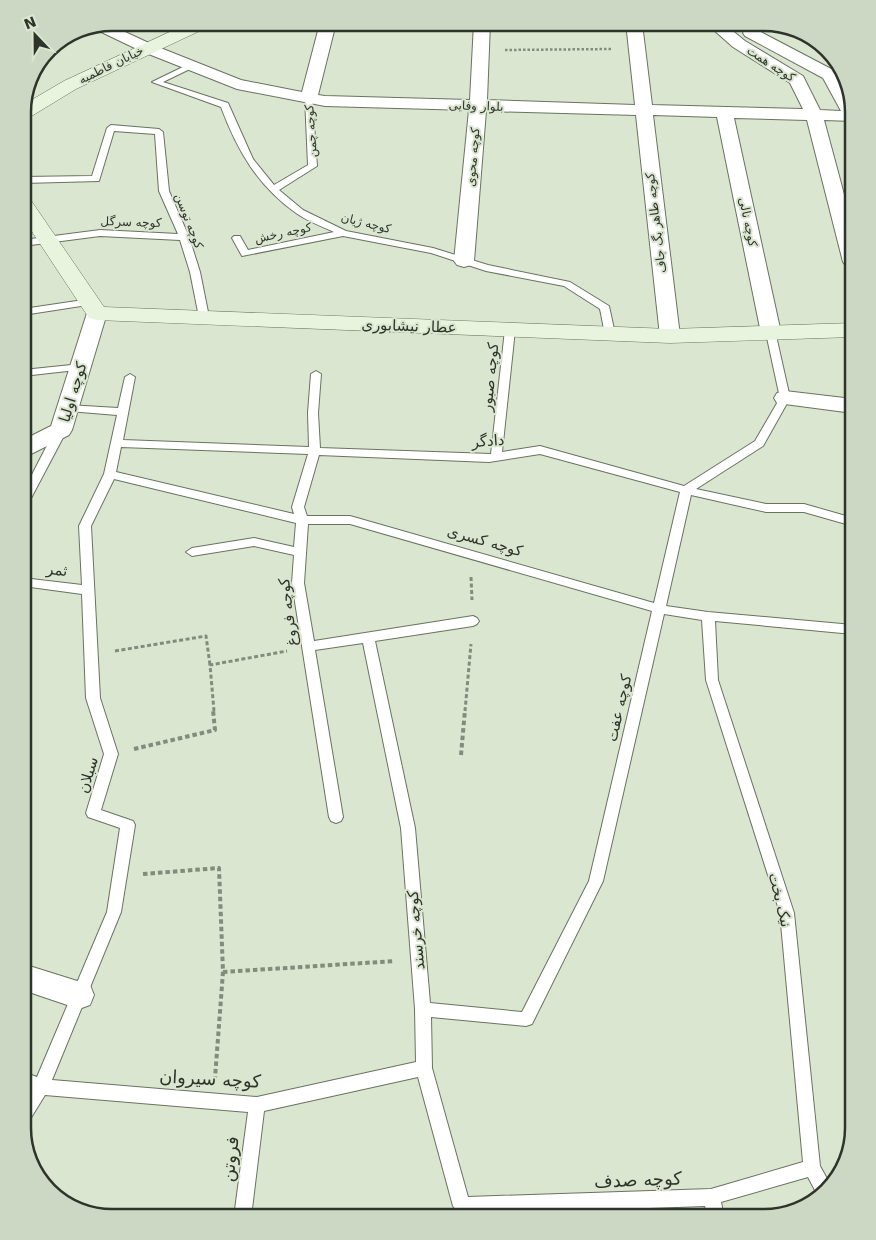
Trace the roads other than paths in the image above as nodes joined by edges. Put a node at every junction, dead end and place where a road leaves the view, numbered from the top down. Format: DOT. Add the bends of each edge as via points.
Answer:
graph roads {
  1 [pos="112,31"];
  2 [pos="183,31"];
  3 [pos="326,31"];
  4 [pos="482,31"];
  5 [pos="635,31"];
  6 [pos="724,31"];
  7 [pos="744,31"];
  8 [pos="147,48"];
  9 [pos="192,66"];
  10 [pos="309,98"];
  11 [pos="843,98"];
  12 [pos="478,106"];
  13 [pos="31,108"];
  14 [pos="643,110"];
  15 [pos="724,112"];
  16 [pos="814,115"];
  17 [pos="845,116"];
  18 [pos="31,180"];
  19 [pos="273,190"];
  20 [pos="31,214"];
  21 [pos="845,229"];
  22 [pos="343,233"];
  23 [pos="184,237"];
  24 [pos="238,238"];
  25 [pos="48,240"];
  26 [pos="31,242"];
  27 [pos="464,261"];
  28 [pos="94,308"];
  29 [pos="31,312"];
  30 [pos="204,318"];
  31 [pos="510,330"];
  32 [pos="845,330"];
  33 [pos="771,333"];
  34 [pos="610,334"];
  35 [pos="670,336"];
  36 [pos="81,367"];
  37 [pos="31,372"];
  38 [pos="316,374"];
  39 [pos="130,377"];
  40 [pos="785,398"];
  41 [pos="845,405"];
  42 [pos="68,408"];
  43 [pos="123,412"];
  44 [pos="61,430"];
  45 [pos="116,443"];
  46 [pos="31,445"];
  47 [pos="315,451"];
  48 [pos="496,457"];
  49 [pos="110,474"];
  50 [pos="31,487"];
  51 [pos="686,490"];
  52 [pos="845,519"];
  53 [pos="302,520"];
  54 [pos="192,552"];
  55 [pos="300,552"];
  56 [pos="31,583"];
  57 [pos="88,590"];
  58 [pos="659,609"];
  59 [pos="708,616"];
  60 [pos="473,621"];
  61 [pos="845,628"];
  62 [pos="368,639"];
  63 [pos="308,647"];
  64 [pos="336,817"];
  65 [pos="31,980"];
  66 [pos="79,995"];
  67 [pos="423,1009"];
  68 [pos="424,1068"];
  69 [pos="31,1083"];
  70 [pos="42,1087"];
  71 [pos="31,1103"];
  72 [pos="257,1105"];
  73 [pos="812,1168"];
  74 [pos="821,1185"];
  75 [pos="711,1197"];
  76 [pos="243,1209"];
  77 [pos="466,1209"];
  78 [pos="516,1209"];
  79 [pos="714,1209"];
  1 -- 8 [label="street, بلوار وفایی"];
  2 -- 8 [label="street, خیابان فاطمیه"];
  3 -- 10 [label="street, کوچه چمن"];
  4 -- 12 [label="street, کوچه محوی"];
  5 -- 14 [label="street, کوچه طاهر بگ جاف"];
  6 -- 16 [label="street, کوچه همت" via="797,80"];
  7 -- 11 [label="street, کوچه همت" via="829,75"];
  8 -- 9 [label="street, بلوار وفایی"];
  8 -- 13 [label="street, خیابان فاطمیه" via="70,85"];
  9 -- 10 [label="street, بلوار وفایی" via="237,84"];
  9 -- 19 [label="lane, کوچه ژیان" via="156,82 225,104 249,160"];
  10 -- 12 [label="street, بلوار وفایی" via="325,102"];
  10 -- 19 [label="lane, کوچه چمن" via="313,166"];
  12 -- 14 [label="street, بلوار وفایی"];
  12 -- 27 [label="street, کوچه محوی"];
  14 -- 15 [label="street, بلوار وفایی"];
  14 -- 35 [label="street, کوچه طاهر بگ جاف"];
  15 -- 16 [label="street, بلوار وفایی"];
  15 -- 33 [label="street, کوچه نالی"];
  16 -- 17 [label="street, بلوار وفایی"];
  16 -- 21 [label="street"];
  18 -- 23 [label="lane, کوچه توسن" via="96,179 111,128 159,132 164,191"];
  19 -- 22 [label="lane, کوچه ژیان" via="300,212"];
  20 -- 25 [label="street"];
  22 -- 24 [label="lane, کوچه رخش" via="245,254"];
  22 -- 27 [label="lane, کوچه ژیان" via="433,251"];
  23 -- 25 [label="lane, کوچه سرگل" via="100,233"];
  23 -- 30 [label="lane, کوچه توسن"];
  25 -- 26 [label="lane, کوچه سرگل"];
  25 -- 28 [label="street"];
  27 -- 34 [label="lane, کوچه ژیان" via="568,284 605,308"];
  28 -- 29 [label="lane"];
  28 -- 30 [label="street, عطار نیشابوری"];
  28 -- 36 [label="street, کوچه اولیا"];
  30 -- 31 [label="street, عطار نیشابوری"];
  31 -- 34 [label="street, عطار نیشابوری"];
  31 -- 48 [label="lane, کوچه صبور"];
  32 -- 33 [label="street, عطار نیشابوری"];
  33 -- 35 [label="street, عطار نیشابوری"];
  33 -- 40 [label="lane"];
  34 -- 35 [label="street, عطار نیشابوری"];
  36 -- 37 [label="lane"];
  36 -- 42 [label="street, کوچه اولیا"];
  38 -- 47 [label="lane, کوچه فروغ"];
  39 -- 43 [label="lane, سبلان"];
  40 -- 41 [label="street"];
  40 -- 51 [label="lane" via="759,443"];
  42 -- 43 [label="lane"];
  42 -- 44 [label="street, کوچه اولیا"];
  43 -- 45 [label="lane, سبلان"];
  44 -- 46 [label="street, کوچه اولیا"];
  44 -- 50 [label="lane"];
  45 -- 47 [label="lane, دادگر"];
  45 -- 49 [label="lane, سبلان"];
  47 -- 48 [label="lane, دادگر"];
  47 -- 53 [label="lane, کوچه فروغ" via="298,507"];
  48 -- 51 [label="lane, دادگر" via="540,450"];
  49 -- 53 [label="lane, کوچه کسری"];
  49 -- 57 [label="lane, سبلان" via="85,526"];
  51 -- 52 [label="lane, دادگر" via="766,508 804,508"];
  51 -- 58 [label="lane, کوچه عفت"];
  53 -- 55 [label="lane, کوچه فروغ"];
  53 -- 58 [label="lane, کوچه کسری" via="350,520"];
  54 -- 55 [label="lane" via="254,542"];
  55 -- 63 [label="lane, کوچه فروغ" via="298,583"];
  56 -- 57 [label="lane, ثمر"];
  57 -- 66 [label="lane, سبلان" via="93,698 112,754 93,813 128,825 114,912"];
  58 -- 59 [label="lane, کوچه کسری"];
  58 -- 67 [label="lane, کوچه عفت" via="596,881 526,1019"];
  59 -- 61 [label="lane, کوچه کسری"];
  59 -- 73 [label="lane, نیک بخت" via="712,680 787,913"];
  60 -- 62 [label="lane"];
  62 -- 63 [label="lane"];
  62 -- 67 [label="lane, کوچه خرسند" via="408,828"];
  63 -- 64 [label="lane, کوچه فروغ"];
  65 -- 66 [label="street"];
  66 -- 70 [label="lane, سبلان"];
  67 -- 68 [label="lane, کوچه خرسند"];
  68 -- 72 [label="lane, کوچه سیروان"];
  68 -- 77 [label="lane, کوچه خرسند"];
  69 -- 70 [label="lane, کوچه سیروان"];
  70 -- 71 [label="lane, سبلان"];
  70 -- 72 [label="lane, کوچه سیروان"];
  72 -- 76 [label="lane, فروتن"];
  73 -- 74 [label="lane, نیک بخت"];
  73 -- 75 [label="lane, کوچه صدف"];
  75 -- 78 [label="lane, کوچه صدف"];
  75 -- 79 [label="lane"];
}
